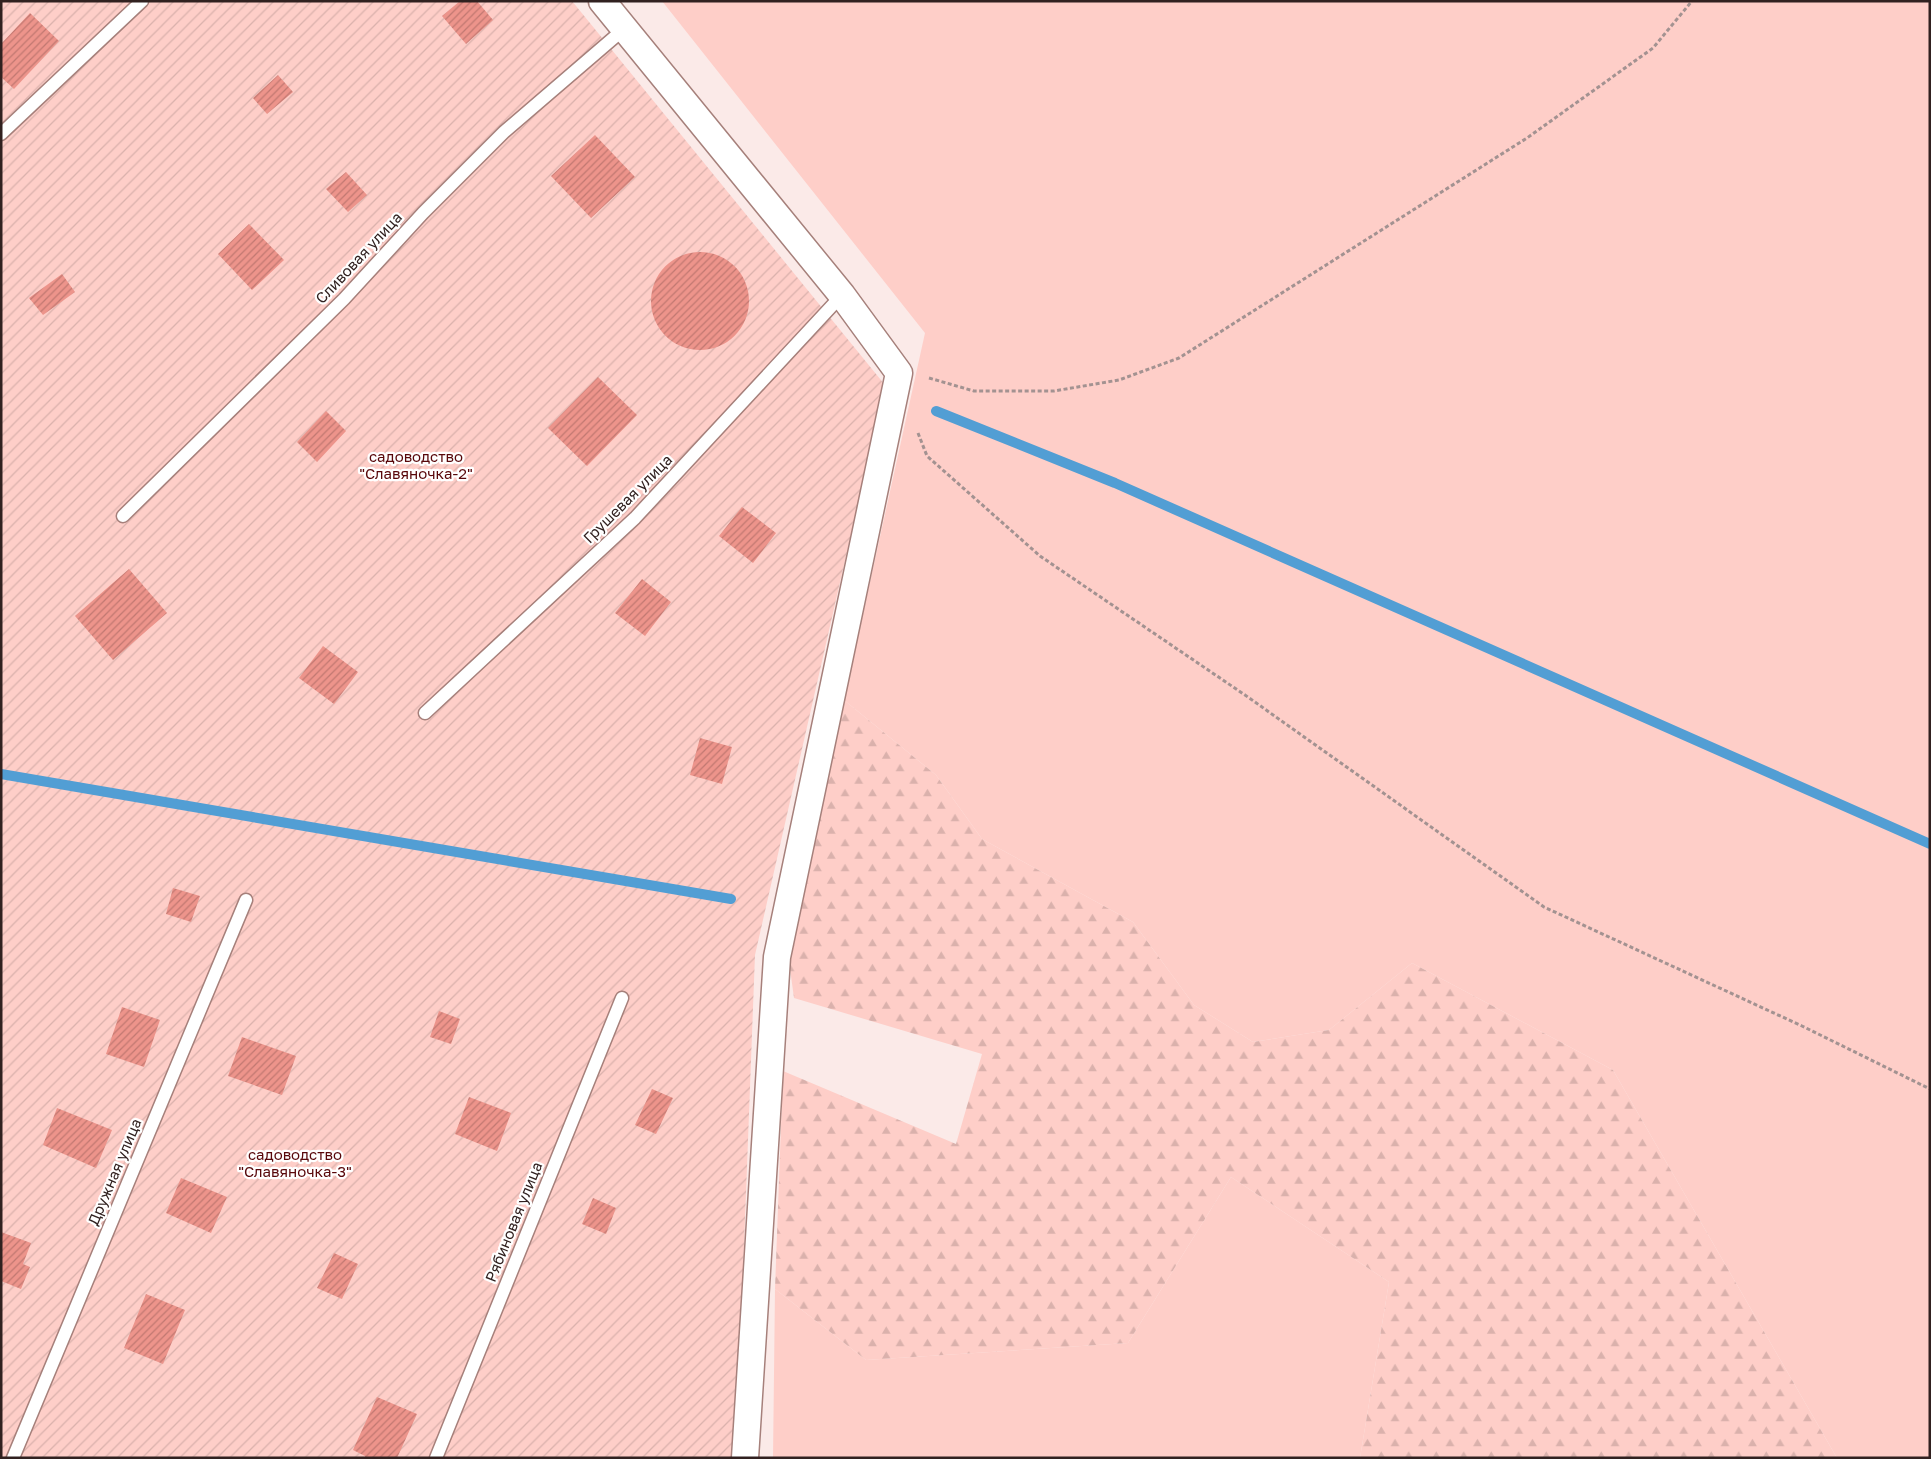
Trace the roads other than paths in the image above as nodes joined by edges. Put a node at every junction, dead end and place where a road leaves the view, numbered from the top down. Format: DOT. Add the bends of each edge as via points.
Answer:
graph roads {
  1 [pos="142,1"];
  2 [pos="602,1"];
  3 [pos="624,29"];
  4 [pos="1,134"];
  5 [pos="842,295"];
  6 [pos="124,516"];
  7 [pos="425,714"];
  8 [pos="246,900"];
  9 [pos="622,998"];
  10 [pos="13,1458"];
  11 [pos="436,1458"];
  12 [pos="745,1458"];
  1 -- 4 [label="lane"];
  2 -- 3 [label="street"];
  3 -- 5 [label="street"];
  3 -- 6 [label="lane, Сливовая улица" via="504,132 344,299"];
  5 -- 7 [label="lane, Грушевая улица" via="636,518"];
  5 -- 12 [label="street" via="898,372 777,957"];
  8 -- 10 [label="lane, Дружная улица"];
  9 -- 11 [label="lane, Рябиновая улица"];
}
